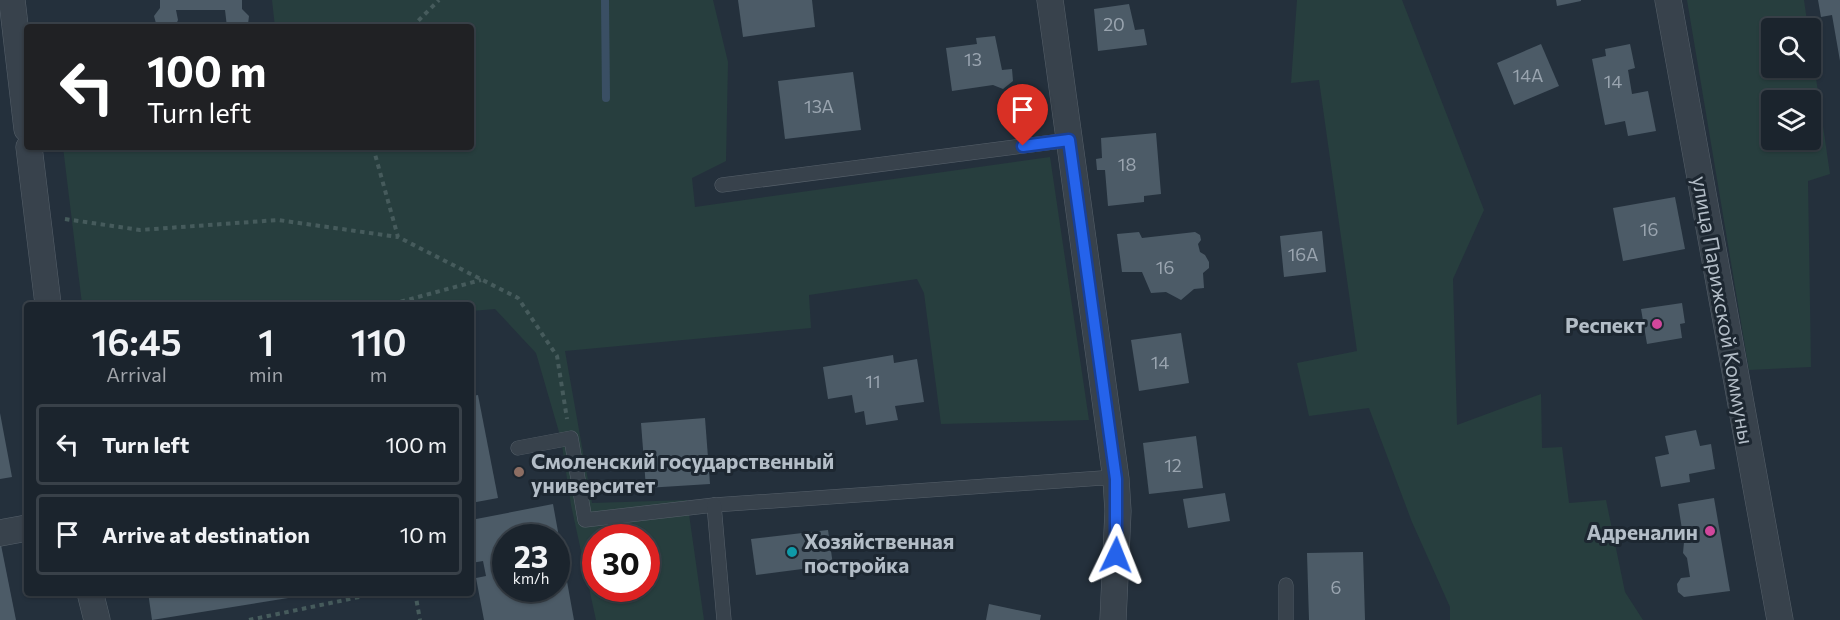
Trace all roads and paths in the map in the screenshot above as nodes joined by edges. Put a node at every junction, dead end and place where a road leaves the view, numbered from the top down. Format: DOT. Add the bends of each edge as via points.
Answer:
graph roads {
  1 [pos="439,0"];
  2 [pos="1050,0"];
  3 [pos="1668,0"];
  4 [pos="8,8"];
  5 [pos="415,24"];
  6 [pos="24,110"];
  7 [pos="1069,140"];
  8 [pos="29,150"];
  9 [pos="375,150"];
  10 [pos="722,185"];
  11 [pos="37,215"];
  12 [pos="398,237"];
  13 [pos="483,280"];
  14 [pos="48,302"];
  15 [pos="400,302"];
  16 [pos="570,438"];
  17 [pos="519,448"];
  18 [pos="1116,479"];
  19 [pos="714,505"];
  20 [pos="24,529"];
  21 [pos="0,533"];
  22 [pos="1286,585"];
  23 [pos="91,596"];
  24 [pos="364,596"];
  25 [pos="416,596"];
  26 [pos="97,620"];
  27 [pos="249,620"];
  28 [pos="420,620"];
  29 [pos="724,620"];
  30 [pos="1113,620"];
  31 [pos="1286,620"];
  32 [pos="1780,620"];
  1 -- 5 [label="path"];
  2 -- 7 [label="street"];
  3 -- 32 [label="street, улица Парижской Коммуны"];
  4 -- 6 [label="street"];
  7 -- 10 [label="lane"];
  7 -- 18 [label="street"];
  8 -- 11 [label="street"];
  9 -- 12 [label="path"];
  11 -- 12 [label="path" via="140,230 278,220"];
  11 -- 14 [label="street"];
  12 -- 13 [label="path"];
  13 -- 15 [label="path"];
  13 -- 16 [label="path" via="518,298 557,356"];
  16 -- 17 [label="lane"];
  16 -- 19 [label="lane" via="585,520"];
  18 -- 19 [label="lane"];
  18 -- 30 [label="street"];
  19 -- 29 [label="lane"];
  20 -- 21 [label="street"];
  22 -- 31 [label="lane"];
  23 -- 26 [label="street"];
  24 -- 27 [label="path"];
  25 -- 28 [label="path"];
}
